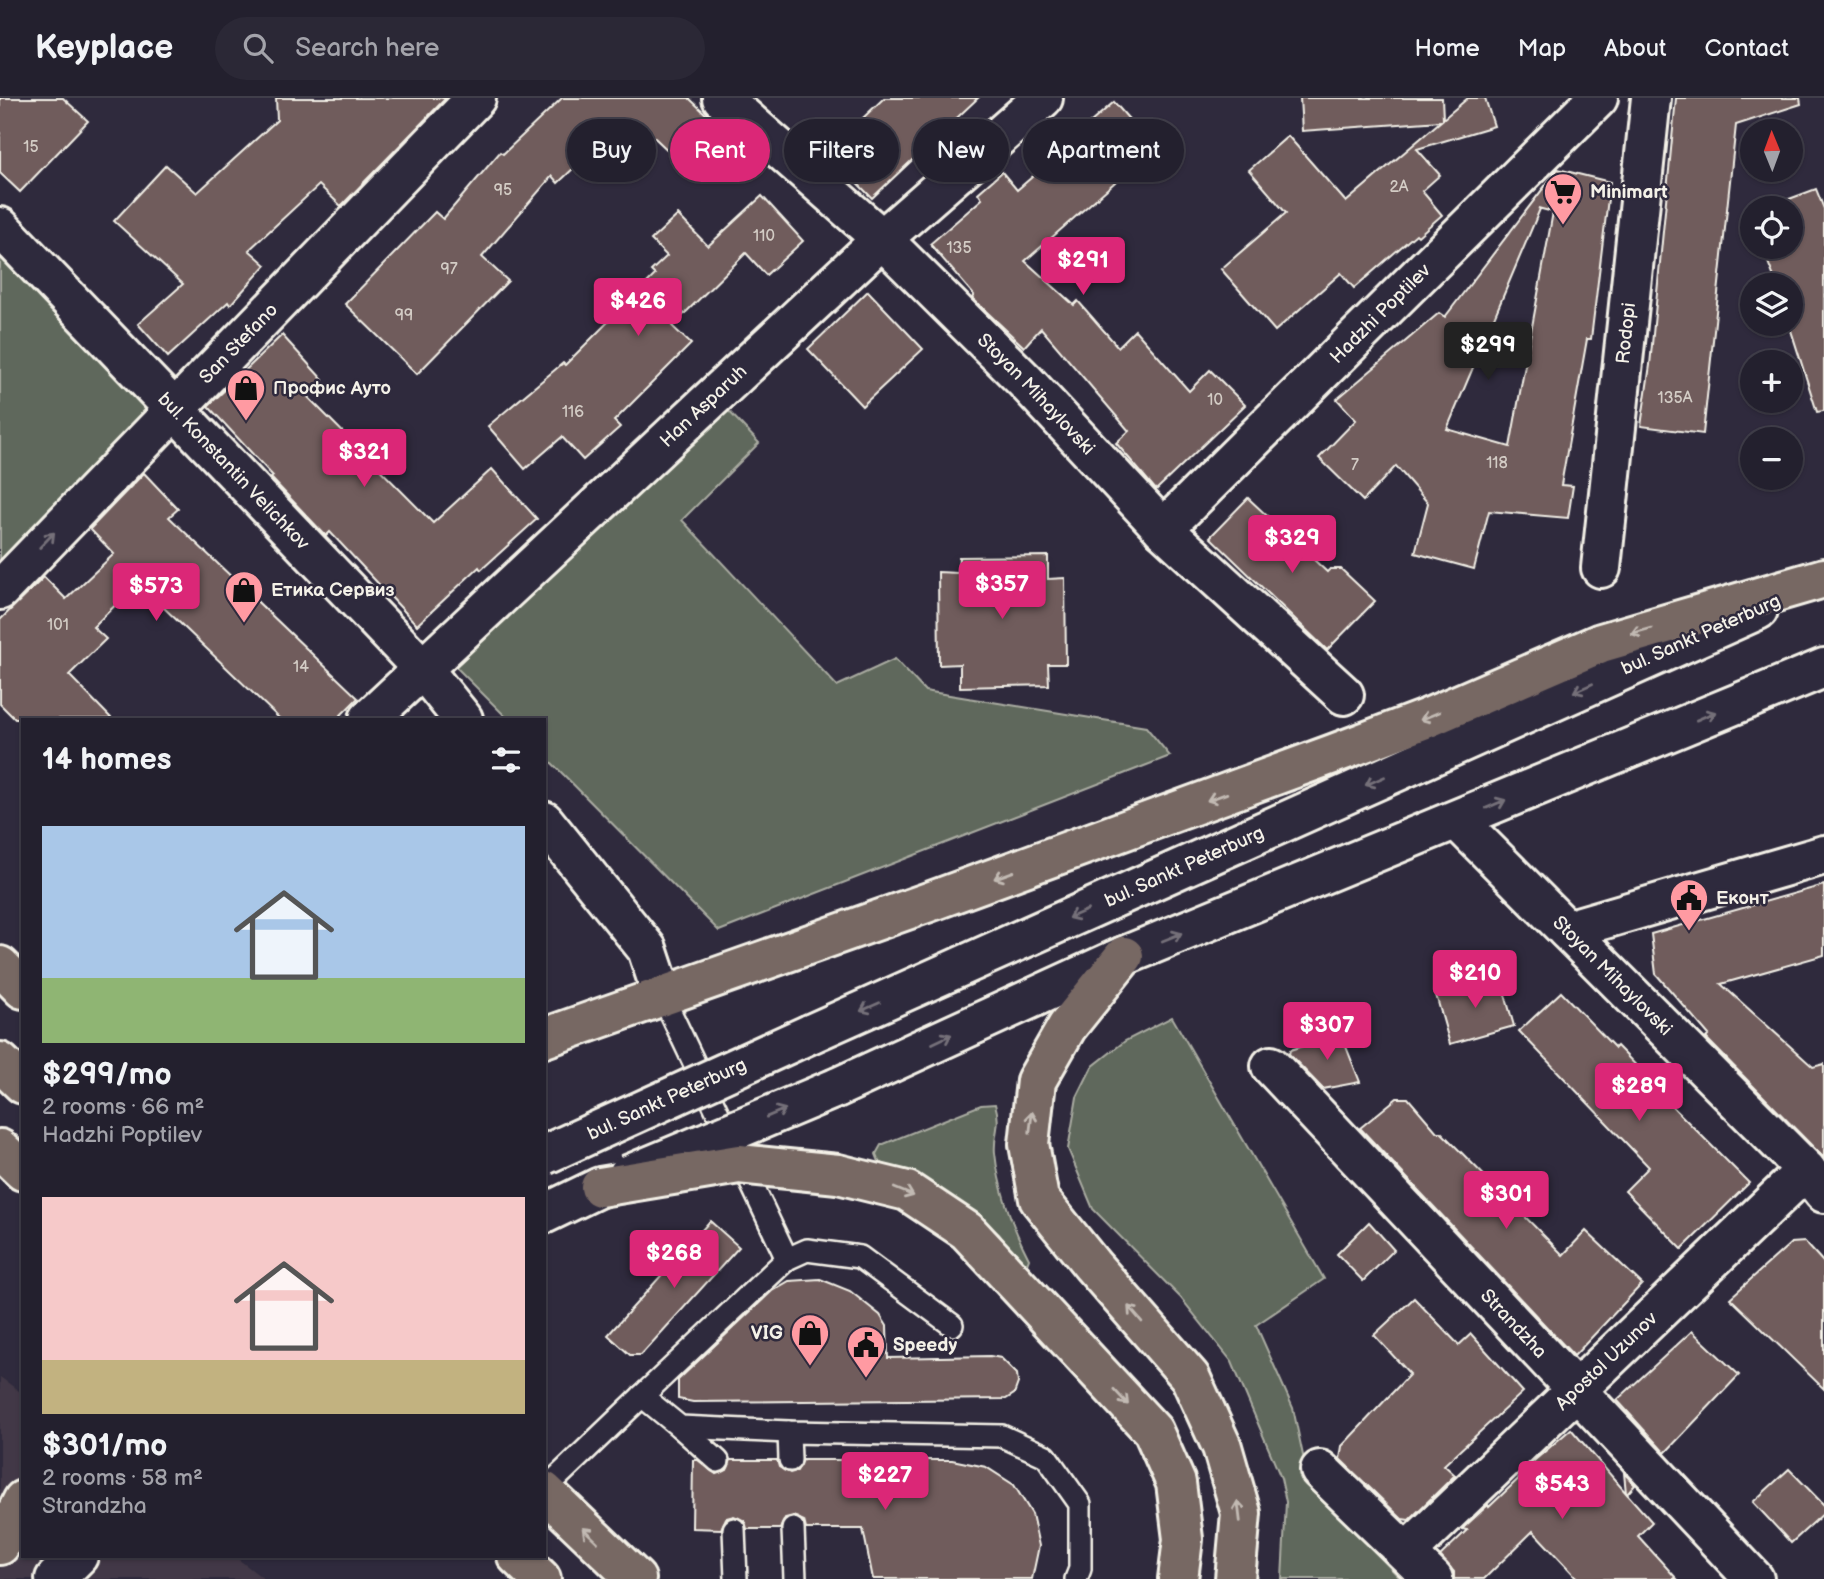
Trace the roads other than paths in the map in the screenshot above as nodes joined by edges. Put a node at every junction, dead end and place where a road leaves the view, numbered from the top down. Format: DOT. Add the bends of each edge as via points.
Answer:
graph roads {
  1 [pos="477,98"];
  2 [pos="722,98"];
  3 [pos="1043,98"];
  4 [pos="1598,98"];
  5 [pos="1651,98"];
  6 [pos="0,227"];
  7 [pos="882,239"];
  8 [pos="174,408"];
  9 [pos="1163,528"];
  10 [pos="1601,568"];
  11 [pos="1824,580"];
  12 [pos="0,590"];
  13 [pos="422,668"];
  14 [pos="1824,668"];
  15 [pos="1344,695"];
  16 [pos="370,718"];
  17 [pos="462,718"];
  18 [pos="1457,820"];
  19 [pos="546,824"];
  20 [pos="1824,855"];
  21 [pos="1567,930"];
  22 [pos="1124,956"];
  23 [pos="0,966"];
  24 [pos="21,987"];
  25 [pos="663,997"];
  26 [pos="546,1037"];
  27 [pos="0,1062"];
  28 [pos="1271,1066"];
  29 [pos="21,1082"];
  30 [pos="0,1149"];
  31 [pos="546,1154"];
  32 [pos="21,1169"];
  33 [pos="1815,1182"];
  34 [pos="600,1187"];
  35 [pos="546,1213"];
  36 [pos="787,1259"];
  37 [pos="952,1325"];
  38 [pos="1576,1389"];
  39 [pos="642,1396"];
  40 [pos="680,1427"];
  41 [pos="789,1432"];
  42 [pos="790,1460"];
  43 [pos="718,1461"];
  44 [pos="1320,1470"];
  45 [pos="546,1488"];
  46 [pos="546,1492"];
  47 [pos="21,1504"];
  48 [pos="21,1528"];
  49 [pos="734,1529"];
  50 [pos="793,1529"];
  51 [pos="0,1546"];
  52 [pos="1407,1552"];
  53 [pos="76,1558"];
  54 [pos="519,1558"];
  55 [pos="55,1579"];
  56 [pos="541,1579"];
  57 [pos="636,1579"];
  58 [pos="736,1579"];
  59 [pos="795,1579"];
  60 [pos="1076,1579"];
  61 [pos="1178,1579"];
  62 [pos="1236,1579"];
  63 [pos="1433,1579"];
  64 [pos="1754,1579"];
  1 -- 8 [label="street, San Stefano"];
  2 -- 7 [label="street, Stoyan Mihaylovski"];
  3 -- 7 [label="street, Han Asparuh"];
  4 -- 9 [label="street, Hadzhi Poptilev"];
  5 -- 10 [label="street, Rodopi"];
  6 -- 8 [label="street, bul. Konstantin Velichkov"];
  7 -- 9 [label="street, Stoyan Mihaylovski" via="1025,381"];
  7 -- 13 [label="street, Han Asparuh"];
  12 -- 8 [label="street, San Stefano, one-way"];
  8 -- 13 [label="street, bul. Konstantin Velichkov"];
  9 -- 15 [label="street, Stoyan Mihaylovski"];
  11 -- 25 [label="main road, one-way" via="1601,643 1333,754"];
  11 -- 31 [label="street, bul. Sankt Peterburg, one-way, bridge"];
  13 -- 16 [label="street, Han Asparuh"];
  13 -- 17 [label="street, bul. Konstantin Velichkov"];
  18 -- 14 [label="street, one-way"];
  18 -- 21 [label="street, Stoyan Mihaylovski"];
  22 -- 18 [label="street, one-way"];
  19 -- 25 [label="street" via="646,949"];
  20 -- 21 [label="street"];
  21 -- 33 [label="street, Stoyan Mihaylovski"];
  34 -- 22 [label="street, one-way, bridge" via="836,1088"];
  62 -- 22 [label="main road, one-way" via="1241,1513 1222,1447 1190,1377 1038,1199 1029,1144 1037,1081 1067,1027"];
  23 -- 24 [label="main road"];
  25 -- 26 [label="main road"];
  25 -- 36 [label="lane"];
  27 -- 29 [label="main road"];
  28 -- 38 [label="street, Strandzha"];
  30 -- 32 [label="main road"];
  33 -- 38 [label="street, Apostol Uzunov"];
  34 -- 35 [label="street"];
  34 -- 61 [label="main road, one-way, bridge" via="739,1164 838,1174 907,1191 967,1231 1153,1431 1176,1483 1182,1539"];
  36 -- 37 [label="lane" via="807,1250 860,1257"];
  36 -- 39 [label="lane"];
  38 -- 52 [label="street, Apostol Uzunov"];
  38 -- 64 [label="street, Strandzha"];
  39 -- 40 [label="lane"];
  39 -- 45 [label="lane"];
  40 -- 41 [label="lane"];
  40 -- 43 [label="lane"];
  41 -- 42 [label="lane"];
  41 -- 60 [label="lane" via="1002,1436 1046,1456 1080,1504"];
  44 -- 52 [label="street"];
  57 -- 46 [label="main road, one-way"];
  47 -- 51 [label="main road"];
  48 -- 51 [label="street"];
  49 -- 58 [label="lane"];
  50 -- 59 [label="lane"];
  52 -- 63 [label="street"];
  53 -- 55 [label="street"];
  54 -- 56 [label="main road"];
}
